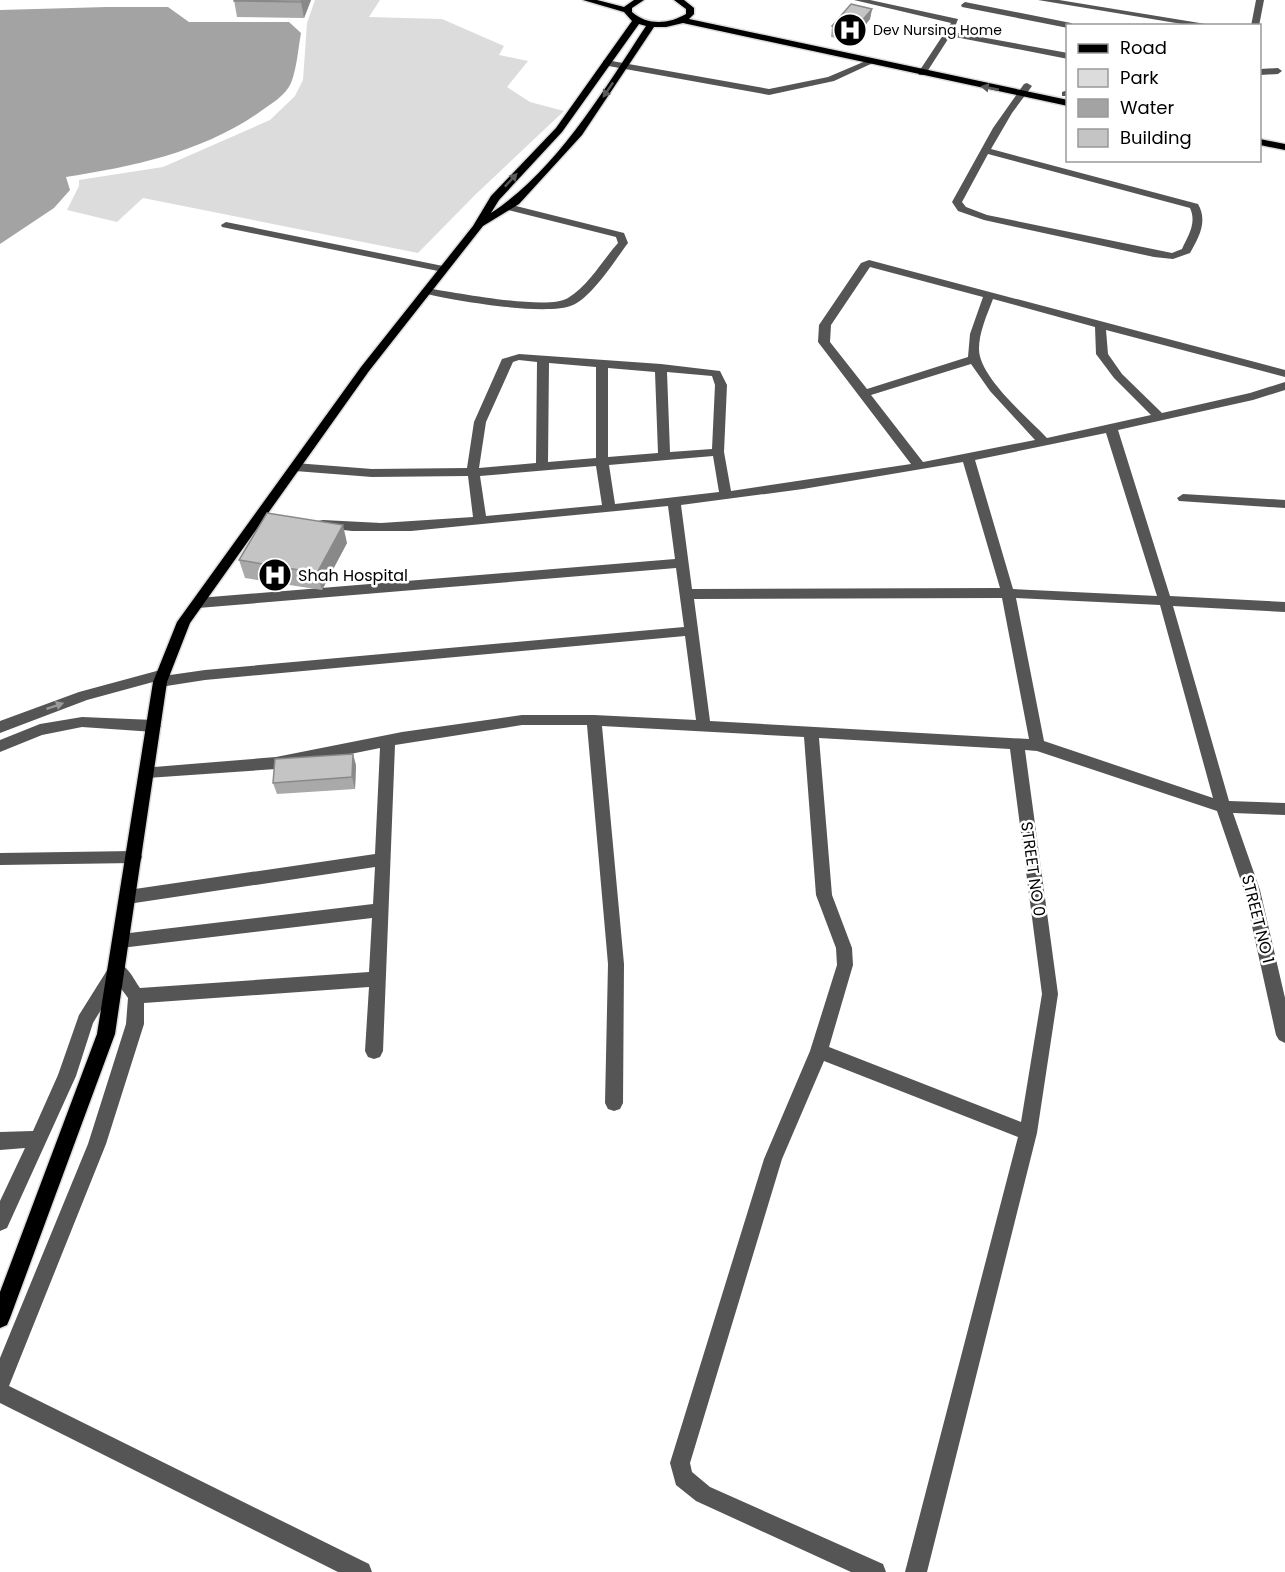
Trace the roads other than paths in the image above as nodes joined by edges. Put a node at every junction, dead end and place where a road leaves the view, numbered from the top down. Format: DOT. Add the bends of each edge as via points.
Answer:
graph roads {
  1 [pos="587,0"];
  2 [pos="637,0"];
  3 [pos="680,0"];
  4 [pos="856,0"];
  5 [pos="1044,0"];
  6 [pos="1260,0"];
  7 [pos="967,2"];
  8 [pos="628,11"];
  9 [pos="1149,13"];
  10 [pos="690,14"];
  11 [pos="637,20"];
  12 [pos="682,20"];
  13 [pos="955,21"];
  14 [pos="652,24"];
  15 [pos="1147,24"];
  16 [pos="1204,24"];
  17 [pos="1255,24"];
  18 [pos="1066,25"];
  19 [pos="947,33"];
  20 [pos="1066,56"];
  21 [pos="871,62"];
  22 [pos="606,63"];
  23 [pos="624,67"];
  24 [pos="925,69"];
  25 [pos="1278,71"];
  26 [pos="1261,72"];
  27 [pos="1024,90"];
  28 [pos="1066,96"];
  29 [pos="574,108"];
  30 [pos="594,111"];
  31 [pos="1261,134"];
  32 [pos="1285,139"];
  33 [pos="1261,142"];
  34 [pos="1285,147"];
  35 [pos="986,151"];
  36 [pos="508,207"];
  37 [pos="226,225"];
  38 [pos="477,227"];
  39 [pos="443,269"];
  40 [pos="426,291"];
  41 [pos="989,295"];
  42 [pos="1100,325"];
  43 [pos="543,359"];
  44 [pos="974,359"];
  45 [pos="602,363"];
  46 [pos="661,367"];
  47 [pos="1285,374"];
  48 [pos="1285,386"];
  49 [pos="864,394"];
  50 [pos="1159,417"];
  51 [pos="1110,428"];
  52 [pos="1044,442"];
  53 [pos="718,452"];
  54 [pos="664,457"];
  55 [pos="968,457"];
  56 [pos="602,462"];
  57 [pos="919,465"];
  58 [pos="295,467"];
  59 [pos="542,467"];
  60 [pos="474,472"];
  61 [pos="726,495"];
  62 [pos="1183,498"];
  63 [pos="674,502"];
  64 [pos="1285,504"];
  65 [pos="609,509"];
  66 [pos="480,520"];
  67 [pos="315,523"];
  68 [pos="682,563"];
  69 [pos="1008,593"];
  70 [pos="686,594"];
  71 [pos="1165,601"];
  72 [pos="198,603"];
  73 [pos="1285,607"];
  74 [pos="691,631"];
  75 [pos="162,678"];
  76 [pos="594,720"];
  77 [pos="154,726"];
  78 [pos="0,727"];
  79 [pos="704,728"];
  80 [pos="811,734"];
  81 [pos="388,743"];
  82 [pos="1017,744"];
  83 [pos="1037,745"];
  84 [pos="0,746"];
  85 [pos="147,772"];
  86 [pos="1223,807"];
  87 [pos="1285,809"];
  88 [pos="134,856"];
  89 [pos="0,859"];
  90 [pos="382,859"];
  91 [pos="128,897"];
  92 [pos="380,910"];
  93 [pos="121,941"];
  94 [pos="117,969"];
  95 [pos="377,979"];
  96 [pos="136,996"];
  97 [pos="1285,1035"];
  98 [pos="374,1051"];
  99 [pos="819,1051"];
  100 [pos="614,1103"];
  101 [pos="1028,1133"];
  102 [pos="38,1139"];
  103 [pos="0,1141"];
  104 [pos="0,1222"];
  105 [pos="0,1318"];
  106 [pos="0,1382"];
  107 [pos="0,1392"];
  108 [pos="361,1572"];
  109 [pos="874,1572"];
  110 [pos="916,1572"];
  1 -- 8 [label="main road"];
  2 -- 8 [label="main road"];
  3 -- 10 [label="main road" via="690,8"];
  4 -- 13 [label="street"];
  5 -- 9 [label="street"];
  6 -- 17 [label="street"];
  7 -- 13 [label="street"];
  7 -- 18 [label="street"];
  8 -- 11 [label="main road"];
  9 -- 15 [label="street"];
  9 -- 16 [label="street"];
  10 -- 12 [label="main road"];
  10 -- 24 [label="main road"];
  11 -- 14 [label="main road"];
  11 -- 22 [label="main road"];
  12 -- 14 [label="main road"];
  12 -- 21 [label="main road"];
  13 -- 19 [label="street"];
  14 -- 23 [label="main road"];
  19 -- 20 [label="street"];
  19 -- 24 [label="street"];
  21 -- 23 [label="street" via="831,79 770,92"];
  21 -- 24 [label="main road"];
  22 -- 23 [label="street"];
  22 -- 29 [label="main road"];
  23 -- 30 [label="main road, one-way"];
  24 -- 27 [label="main road"];
  25 -- 26 [label="street"];
  27 -- 28 [label="main road"];
  27 -- 35 [label="street"];
  29 -- 30 [label="main road"];
  38 -- 29 [label="main road, one-way" via="495,198 559,130"];
  30 -- 36 [label="main road" via="579,133"];
  31 -- 32 [label="main road"];
  33 -- 34 [label="main road"];
  35 -- 35 [label="street" via="957,202 962,209 984,217 1173,256 1186,251 1199,222 1194,206"];
  36 -- 38 [label="main road"];
  36 -- 40 [label="street" via="620,234 623,243 568,303 531,304"];
  37 -- 39 [label="street"];
  38 -- 39 [label="main road"];
  39 -- 40 [label="main road"];
  40 -- 58 [label="main road"];
  41 -- 42 [label="street"];
  41 -- 44 [label="street" via="974,341"];
  41 -- 49 [label="street" via="876,264 865,265 825,325 824,342"];
  42 -- 47 [label="street"];
  42 -- 50 [label="street" via="1102,354"];
  43 -- 45 [label="street"];
  43 -- 59 [label="street"];
  43 -- 60 [label="street" via="508,359 480,422 472,463"];
  44 -- 49 [label="street"];
  44 -- 52 [label="street" via="989,383"];
  45 -- 46 [label="street"];
  45 -- 56 [label="street"];
  46 -- 53 [label="street" via="710,371 720,377"];
  46 -- 54 [label="street"];
  48 -- 50 [label="street"];
  49 -- 57 [label="street"];
  50 -- 51 [label="street"];
  51 -- 52 [label="street"];
  51 -- 71 [label="street, STREET NO 1"];
  52 -- 55 [label="street"];
  53 -- 54 [label="street"];
  53 -- 61 [label="street"];
  54 -- 56 [label="street"];
  55 -- 57 [label="street"];
  55 -- 69 [label="street"];
  56 -- 59 [label="street"];
  56 -- 65 [label="street"];
  57 -- 61 [label="street"];
  58 -- 60 [label="street" via="372,473"];
  58 -- 72 [label="main road" via="265,517"];
  59 -- 60 [label="street"];
  60 -- 66 [label="street"];
  61 -- 63 [label="street"];
  62 -- 64 [label="street"];
  63 -- 65 [label="street"];
  63 -- 68 [label="street"];
  65 -- 66 [label="street"];
  66 -- 67 [label="street" via="359,528"];
  68 -- 70 [label="street"];
  68 -- 72 [label="street"];
  69 -- 70 [label="street"];
  69 -- 71 [label="street"];
  69 -- 83 [label="street"];
  70 -- 74 [label="street"];
  71 -- 73 [label="street"];
  71 -- 86 [label="street, STREET NO 1"];
  72 -- 75 [label="main road" via="184,622"];
  74 -- 75 [label="street"];
  74 -- 79 [label="street"];
  75 -- 77 [label="main road"];
  78 -- 75 [label="street, one-way" via="84,696"];
  76 -- 79 [label="street"];
  76 -- 81 [label="street" via="522,720"];
  76 -- 100 [label="street" via="616,964"];
  77 -- 84 [label="street" via="82,722 40,730"];
  77 -- 85 [label="main road"];
  79 -- 80 [label="street"];
  80 -- 82 [label="street"];
  80 -- 99 [label="street" via="824,895 836,919 845,965"];
  81 -- 85 [label="street" via="276,763"];
  81 -- 90 [label="street"];
  82 -- 83 [label="street"];
  82 -- 101 [label="street, STREET NO 0" via="1050,994"];
  83 -- 86 [label="street"];
  85 -- 88 [label="main road"];
  86 -- 87 [label="street"];
  86 -- 97 [label="street, STREET NO 1" via="1252,890"];
  88 -- 89 [label="street"];
  88 -- 91 [label="main road"];
  90 -- 91 [label="street"];
  90 -- 92 [label="street"];
  91 -- 93 [label="main road"];
  92 -- 93 [label="street"];
  92 -- 95 [label="street"];
  93 -- 94 [label="main road"];
  94 -- 96 [label="street"];
  94 -- 102 [label="street" via="85,1020 67,1076"];
  94 -- 105 [label="main road" via="106,1034"];
  95 -- 96 [label="street"];
  95 -- 98 [label="street"];
  96 -- 106 [label="street" via="135,1023 97,1144"];
  99 -- 101 [label="street"];
  99 -- 109 [label="street" via="773,1159 680,1463 683,1478 703,1494"];
  101 -- 110 [label="street, STREET NO 0"];
  102 -- 103 [label="street"];
  102 -- 104 [label="street"];
  107 -- 108 [label="street"];
}
